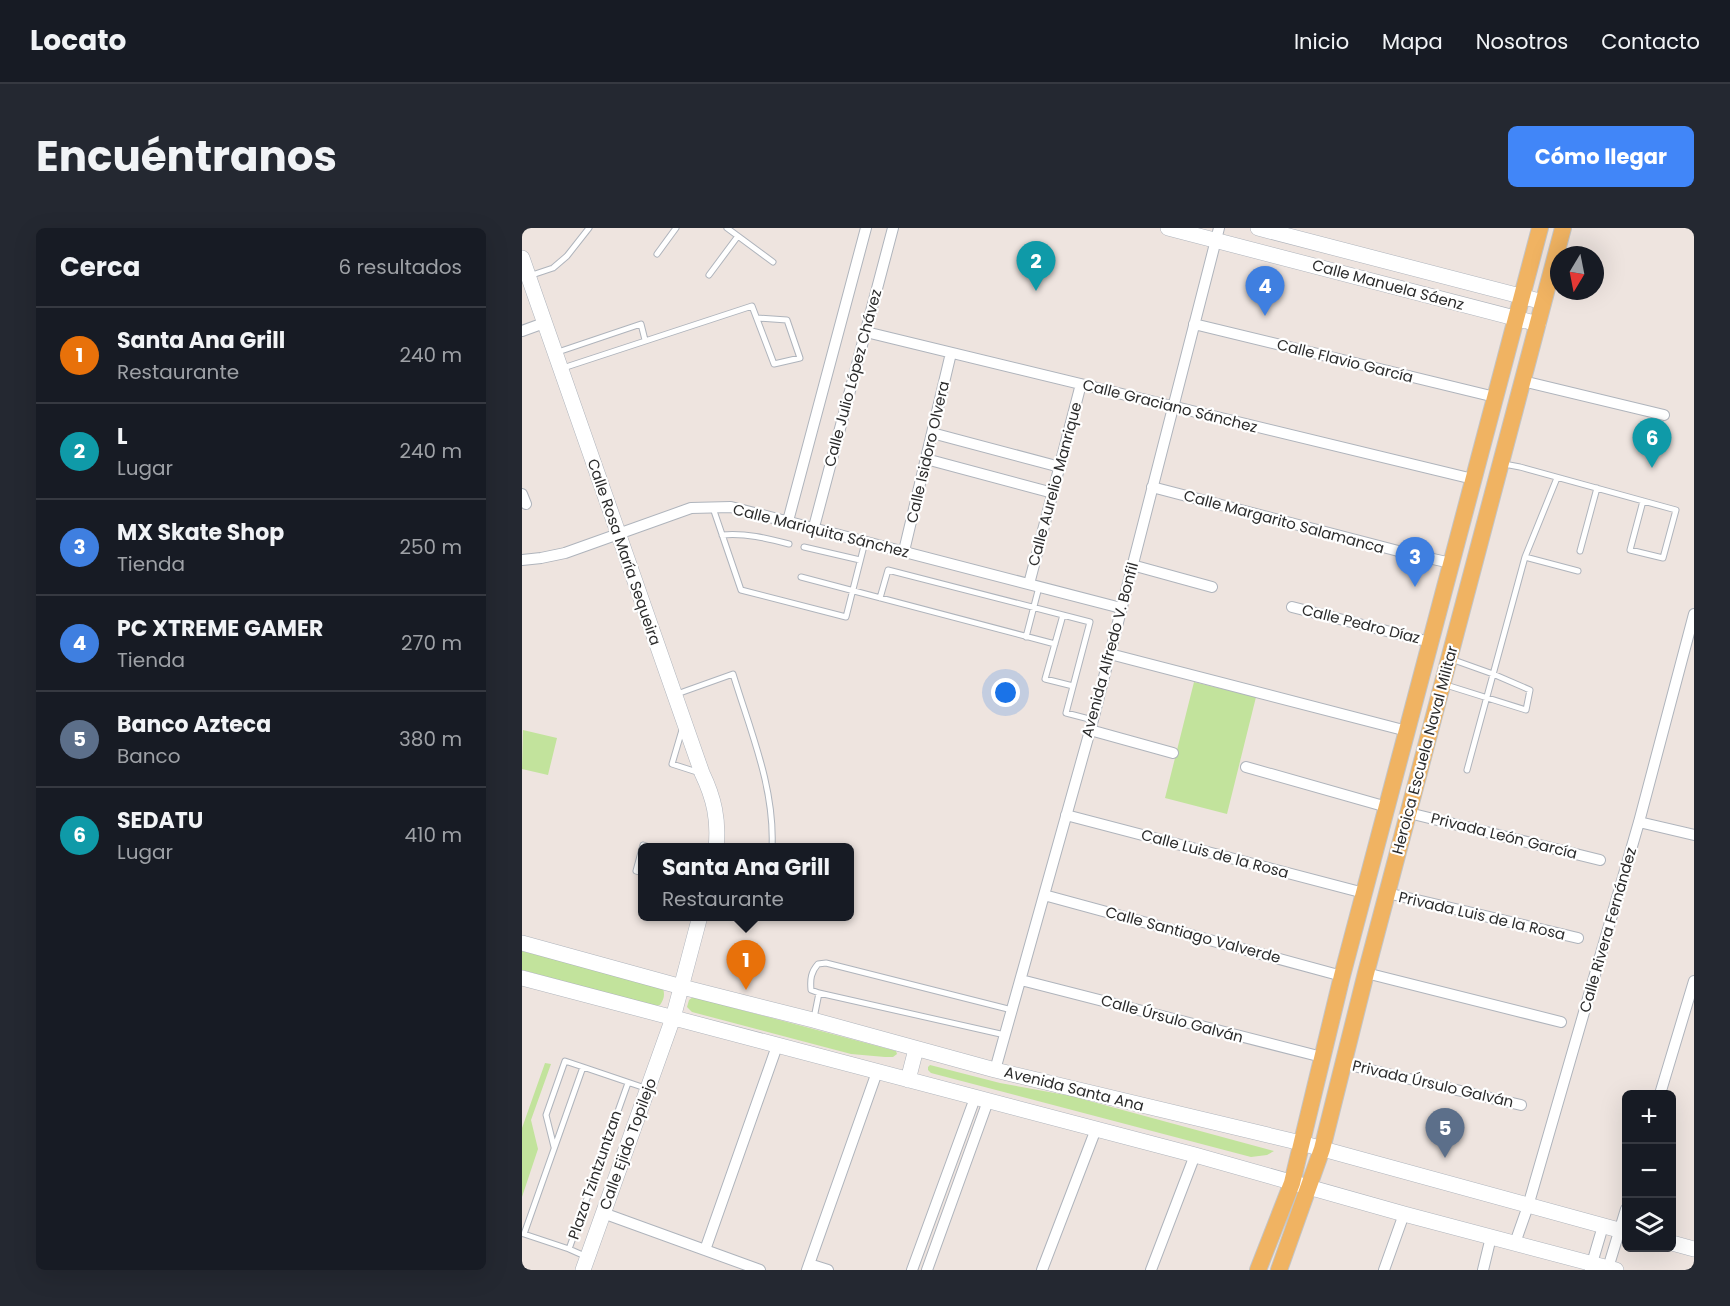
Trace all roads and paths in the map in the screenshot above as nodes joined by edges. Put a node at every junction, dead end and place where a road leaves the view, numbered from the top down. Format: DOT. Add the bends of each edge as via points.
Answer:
graph roads {
  1 [pos="589,228"];
  2 [pos="676,228"];
  3 [pos="727,228"];
  4 [pos="866,228"];
  5 [pos="893,228"];
  6 [pos="1168,228"];
  7 [pos="1258,228"];
  8 [pos="1540,228"];
  9 [pos="1563,228"];
  10 [pos="736,232"];
  11 [pos="1217,234"];
  12 [pos="657,254"];
  13 [pos="522,258"];
  14 [pos="773,262"];
  15 [pos="709,275"];
  16 [pos="528,277"];
  17 [pos="1522,296"];
  18 [pos="1543,302"];
  19 [pos="757,318"];
  20 [pos="1516,318"];
  21 [pos="544,323"];
  22 [pos="1194,324"];
  23 [pos="1538,324"];
  24 [pos="522,331"];
  25 [pos="866,332"];
  26 [pos="645,340"];
  27 [pos="554,353"];
  28 [pos="951,353"];
  29 [pos="560,370"];
  30 [pos="1522,381"];
  31 [pos="1081,384"];
  32 [pos="1495,397"];
  33 [pos="1173,407"];
  34 [pos="1664,415"];
  35 [pos="932,433"];
  36 [pos="926,459"];
  37 [pos="1501,463"];
  38 [pos="1060,466"];
  39 [pos="1557,478"];
  40 [pos="1473,479"];
  41 [pos="1152,487"];
  42 [pos="1597,488"];
  43 [pos="1053,493"];
  44 [pos="522,494"];
  45 [pos="1643,501"];
  46 [pos="526,504"];
  47 [pos="713,507"];
  48 [pos="788,521"];
  49 [pos="814,527"];
  50 [pos="618,534"];
  51 [pos="722,535"];
  52 [pos="865,541"];
  53 [pos="789,544"];
  54 [pos="804,547"];
  55 [pos="904,551"];
  56 [pos="1580,551"];
  57 [pos="1525,557"];
  58 [pos="522,560"];
  59 [pos="860,560"];
  60 [pos="1451,563"];
  61 [pos="1132,565"];
  62 [pos="1578,570"];
  63 [pos="801,577"];
  64 [pos="1034,586"];
  65 [pos="1212,587"];
  66 [pos="852,591"];
  67 [pos="880,598"];
  68 [pos="1034,607"];
  69 [pos="1292,607"];
  70 [pos="1121,608"];
  71 [pos="1694,614"];
  72 [pos="1063,615"];
  73 [pos="1026,637"];
  74 [pos="1430,642"];
  75 [pos="1054,644"];
  76 [pos="1110,654"];
  77 [pos="1449,658"];
  78 [pos="1493,674"];
  79 [pos="1442,684"];
  80 [pos="1073,686"];
  81 [pos="675,695"];
  82 [pos="1487,698"];
  83 [pos="684,723"];
  84 [pos="1091,725"];
  85 [pos="1407,731"];
  86 [pos="1173,753"];
  87 [pos="1246,767"];
  88 [pos="1467,770"];
  89 [pos="702,773"];
  90 [pos="1387,807"];
  91 [pos="1408,813"];
  92 [pos="1066,815"];
  93 [pos="1639,822"];
  94 [pos="1694,835"];
  95 [pos="717,843"];
  96 [pos="772,843"];
  97 [pos="1600,860"];
  98 [pos="1364,893"];
  99 [pos="1387,893"];
  100 [pos="1044,895"];
  101 [pos="699,921"];
  102 [pos="1578,939"];
  103 [pos="522,943"];
  104 [pos="1366,974"];
  105 [pos="1342,976"];
  106 [pos="522,978"];
  107 [pos="1022,980"];
  108 [pos="1694,981"];
  109 [pos="682,987"];
  110 [pos="819,993"];
  111 [pos="1013,1010"];
  112 [pos="673,1018"];
  113 [pos="813,1020"];
  114 [pos="1562,1022"];
  115 [pos="1005,1035"];
  116 [pos="777,1046"];
  117 [pos="916,1049"];
  118 [pos="1322,1057"];
  119 [pos="1345,1064"];
  120 [pos="583,1067"];
  121 [pos="995,1070"];
  122 [pos="877,1072"];
  123 [pos="908,1080"];
  124 [pos="628,1083"];
  125 [pos="647,1088"];
  126 [pos="1661,1090"];
  127 [pos="981,1099"];
  128 [pos="1521,1105"];
  129 [pos="1096,1130"];
  130 [pos="1301,1143"];
  131 [pos="554,1148"];
  132 [pos="1322,1149"];
  133 [pos="1195,1155"];
  134 [pos="1292,1183"];
  135 [pos="1308,1187"];
  136 [pos="1528,1206"];
  137 [pos="603,1213"];
  138 [pos="1404,1214"];
  139 [pos="1603,1226"];
  140 [pos="1622,1232"];
  141 [pos="1622,1235"];
  142 [pos="1491,1237"];
  143 [pos="1515,1243"];
  144 [pos="1676,1245"];
  145 [pos="569,1249"];
  146 [pos="1694,1249"];
  147 [pos="705,1250"];
  148 [pos="585,1263"];
  149 [pos="808,1267"];
  150 [pos="1591,1267"];
  151 [pos="1612,1269"];
  152 [pos="760,1270"];
  153 [pos="828,1270"];
  154 [pos="912,1270"];
  155 [pos="927,1270"];
  156 [pos="1042,1270"];
  157 [pos="1150,1270"];
  158 [pos="1258,1270"];
  159 [pos="1279,1270"];
  160 [pos="1384,1270"];
  161 [pos="1483,1270"];
  1 -- 16 [label="lane" via="553,268"];
  2 -- 12 [label="lane"];
  3 -- 10 [label="lane"];
  4 -- 48 [label="street, Calle Julio López Chávez"];
  5 -- 25 [label="street, Calle Julio López Chávez"];
  6 -- 11 [label="main road, Calle Manuela Sáenz"];
  7 -- 17 [label="main road, Calle Manuela Sáenz"];
  8 -- 17 [label="main road, Heroica Escuela Naval Militar"];
  9 -- 18 [label="main road, Heroica Escuela Naval Militar"];
  10 -- 14 [label="lane"];
  10 -- 15 [label="lane"];
  11 -- 20 [label="main road, Calle Manuela Sáenz"];
  11 -- 22 [label="street, Avenida Alfredo V. Bonfil"];
  13 -- 16 [label="main road, Calle Rosa María Sequeira"];
  16 -- 21 [label="main road, Calle Rosa María Sequeira"];
  17 -- 18 [label="main road, Calle Manuela Sáenz"];
  17 -- 20 [label="main road, Heroica Escuela Naval Militar"];
  18 -- 23 [label="main road, Heroica Escuela Naval Militar"];
  19 -- 19 [label="lane" via="787,320 800,357 774,364"];
  19 -- 26 [label="lane" via="752,306"];
  20 -- 23 [label="main road, Calle Manuela Sáenz"];
  20 -- 32 [label="main road, Heroica Escuela Naval Militar"];
  21 -- 24 [label="street"];
  21 -- 27 [label="main road, Calle Rosa María Sequeira"];
  22 -- 32 [label="street, Calle Flavio García"];
  22 -- 33 [label="street, Avenida Alfredo V. Bonfil"];
  23 -- 30 [label="main road, Heroica Escuela Naval Militar"];
  25 -- 28 [label="street, Calle Graciano Sánchez"];
  25 -- 49 [label="street, Calle Julio López Chávez"];
  26 -- 27 [label="lane" via="641,324"];
  26 -- 29 [label="lane"];
  27 -- 29 [label="main road, Calle Rosa María Sequeira"];
  28 -- 31 [label="street, Calle Graciano Sánchez"];
  28 -- 35 [label="street, Calle Isidoro Olvera"];
  29 -- 50 [label="main road, Calle Rosa María Sequeira"];
  30 -- 34 [label="street"];
  30 -- 37 [label="main road, Heroica Escuela Naval Militar"];
  31 -- 33 [label="street, Calle Graciano Sánchez"];
  31 -- 38 [label="street, Calle Aurelio Manrique"];
  32 -- 40 [label="main road, Heroica Escuela Naval Militar"];
  33 -- 40 [label="street, Calle Graciano Sánchez"];
  33 -- 41 [label="street, Avenida Alfredo V. Bonfil"];
  35 -- 36 [label="street, Calle Isidoro Olvera"];
  35 -- 38 [label="street"];
  36 -- 43 [label="street"];
  36 -- 55 [label="street, Calle Isidoro Olvera"];
  37 -- 39 [label="lane"];
  37 -- 77 [label="main road, Heroica Escuela Naval Militar"];
  38 -- 43 [label="street, Calle Aurelio Manrique"];
  39 -- 42 [label="lane"];
  39 -- 57 [label="lane"];
  40 -- 60 [label="main road, Heroica Escuela Naval Militar"];
  41 -- 60 [label="street, Calle Margarito Salamanca"];
  41 -- 61 [label="street, Avenida Alfredo V. Bonfil"];
  42 -- 45 [label="lane"];
  42 -- 56 [label="lane"];
  43 -- 64 [label="street, Calle Aurelio Manrique"];
  44 -- 46 [label="street"];
  45 -- 45 [label="lane" via="1630,550 1663,558 1676,510"];
  47 -- 48 [label="street, Calle Mariquita Sánchez" via="731,507"];
  47 -- 50 [label="street, Calle Mariquita Sánchez" via="691,508"];
  47 -- 51 [label="lane"];
  48 -- 49 [label="street, Calle Mariquita Sánchez"];
  49 -- 52 [label="street, Calle Mariquita Sánchez"];
  50 -- 58 [label="street, Calle Mariquita Sánchez" via="565,554"];
  50 -- 81 [label="main road, Calle Rosa María Sequeira"];
  51 -- 53 [label="lane" via="755,535"];
  51 -- 66 [label="lane" via="741,590 846,617"];
  52 -- 55 [label="street, Calle Mariquita Sánchez"];
  52 -- 59 [label="lane"];
  54 -- 59 [label="lane"];
  55 -- 64 [label="street, Calle Mariquita Sánchez"];
  57 -- 62 [label="lane"];
  57 -- 78 [label="lane"];
  59 -- 66 [label="lane"];
  60 -- 74 [label="main road, Heroica Escuela Naval Militar"];
  61 -- 65 [label="street"];
  61 -- 70 [label="street, Avenida Alfredo V. Bonfil"];
  63 -- 66 [label="lane"];
  64 -- 68 [label="lane"];
  64 -- 70 [label="street, Calle Mariquita Sánchez"];
  66 -- 67 [label="lane"];
  67 -- 68 [label="lane" via="888,570"];
  67 -- 73 [label="lane"];
  68 -- 72 [label="lane"];
  68 -- 73 [label="lane"];
  69 -- 74 [label="street, Calle Pedro Díaz"];
  70 -- 76 [label="street, Avenida Alfredo V. Bonfil"];
  71 -- 93 [label="street, Calle Rivera Fernández"];
  72 -- 75 [label="lane"];
  72 -- 80 [label="lane" via="1089,621"];
  73 -- 75 [label="lane"];
  74 -- 85 [label="main road, Heroica Escuela Naval Militar"];
  75 -- 80 [label="lane" via="1045,679"];
  76 -- 84 [label="street, Avenida Alfredo V. Bonfil"];
  76 -- 85 [label="street"];
  77 -- 78 [label="lane"];
  77 -- 79 [label="main road, Heroica Escuela Naval Militar"];
  78 -- 82 [label="lane"];
  78 -- 82 [label="lane" via="1530,690 1526,710"];
  79 -- 82 [label="lane"];
  79 -- 91 [label="main road, Heroica Escuela Naval Militar"];
  80 -- 84 [label="lane" via="1066,713"];
  81 -- 83 [label="main road, Calle Rosa María Sequeira"];
  81 -- 96 [label="lane" via="733,674 769,794"];
  82 -- 88 [label="lane"];
  83 -- 89 [label="main road, Calle Rosa María Sequeira"];
  83 -- 89 [label="lane" via="672,764"];
  84 -- 86 [label="street"];
  84 -- 92 [label="street, Avenida Alfredo V. Bonfil"];
  85 -- 90 [label="main road, Heroica Escuela Naval Militar"];
  87 -- 90 [label="street"];
  89 -- 95 [label="main road, Calle Rosa María Sequeira" via="712,793"];
  90 -- 98 [label="main road, Heroica Escuela Naval Militar"];
  91 -- 97 [label="street, Privada León García"];
  91 -- 99 [label="main road, Heroica Escuela Naval Militar"];
  92 -- 98 [label="street, Calle Luis de la Rosa"];
  92 -- 100 [label="street, Avenida Alfredo V. Bonfil"];
  93 -- 94 [label="street"];
  93 -- 136 [label="street, Calle Rivera Fernández"];
  98 -- 105 [label="main road, Heroica Escuela Naval Militar"];
  99 -- 102 [label="street, Privada Luis de la Rosa"];
  99 -- 104 [label="main road, Heroica Escuela Naval Militar"];
  100 -- 105 [label="street, Calle Santiago Valverde"];
  100 -- 107 [label="street, Avenida Alfredo V. Bonfil"];
  101 -- 109 [label="main road"];
  103 -- 109 [label="main road, Avenida Santa Ana"];
  104 -- 114 [label="street"];
  104 -- 119 [label="main road, Heroica Escuela Naval Militar"];
  105 -- 118 [label="main road, Heroica Escuela Naval Militar"];
  106 -- 112 [label="main road"];
  107 -- 111 [label="street, Avenida Alfredo V. Bonfil"];
  107 -- 118 [label="street, Calle Úrsulo Galván"];
  108 -- 126 [label="street"];
  109 -- 112 [label="main road"];
  109 -- 113 [label="main road, Avenida Santa Ana"];
  110 -- 111 [label="lane" via="811,990 812,971 818,964 826,963"];
  110 -- 113 [label="lane"];
  110 -- 115 [label="lane"];
  111 -- 115 [label="street, Avenida Alfredo V. Bonfil"];
  112 -- 116 [label="main road"];
  112 -- 125 [label="main road, Calle Ejido Topilejo"];
  113 -- 117 [label="main road, Avenida Santa Ana"];
  115 -- 121 [label="street, Avenida Alfredo V. Bonfil"];
  116 -- 122 [label="main road"];
  116 -- 147 [label="street"];
  117 -- 121 [label="main road, Avenida Santa Ana"];
  117 -- 123 [label="main road"];
  118 -- 130 [label="main road, Heroica Escuela Naval Militar"];
  119 -- 128 [label="street, Privada Úrsulo Galván"];
  119 -- 132 [label="main road, Heroica Escuela Naval Militar"];
  120 -- 124 [label="lane"];
  120 -- 131 [label="lane, Plaza Tzintzuntzan"];
  120 -- 131 [label="lane" via="565,1061 546,1115"];
  121 -- 130 [label="main road, Avenida Santa Ana"];
  122 -- 123 [label="main road"];
  122 -- 149 [label="street"];
  123 -- 127 [label="main road"];
  124 -- 125 [label="lane"];
  124 -- 145 [label="lane, Plaza Tzintzuntzan"];
  125 -- 137 [label="main road, Calle Ejido Topilejo"];
  127 -- 129 [label="main road"];
  127 -- 154 [label="street"];
  127 -- 155 [label="street"];
  129 -- 133 [label="main road"];
  129 -- 156 [label="street"];
  130 -- 132 [label="main road, Avenida Santa Ana"];
  130 -- 134 [label="main road, Heroica Escuela Naval Militar"];
  131 -- 145 [label="lane, Plaza Tzintzuntzan" via="524,1234"];
  132 -- 135 [label="main road, Heroica Escuela Naval Militar"];
  132 -- 136 [label="main road, Avenida Santa Ana"];
  133 -- 134 [label="main road"];
  133 -- 157 [label="street"];
  134 -- 135 [label="main road"];
  134 -- 158 [label="main road, Heroica Escuela Naval Militar"];
  135 -- 138 [label="main road"];
  135 -- 159 [label="main road, Heroica Escuela Naval Militar"];
  136 -- 139 [label="main road, Avenida Santa Ana"];
  136 -- 143 [label="street, Calle Rivera Fernández"];
  137 -- 147 [label="street"];
  137 -- 148 [label="main road, Calle Ejido Topilejo"];
  138 -- 142 [label="main road"];
  138 -- 160 [label="street"];
  139 -- 140 [label="main road, Avenida Santa Ana"];
  139 -- 150 [label="street"];
  141 -- 151 [label="street"];
  142 -- 143 [label="main road"];
  142 -- 161 [label="street"];
  143 -- 150 [label="main road"];
  144 -- 146 [label="main road"];
  145 -- 148 [label="lane"];
  147 -- 152 [label="street"];
  149 -- 153 [label="street"];
  150 -- 151 [label="main road"];
}
